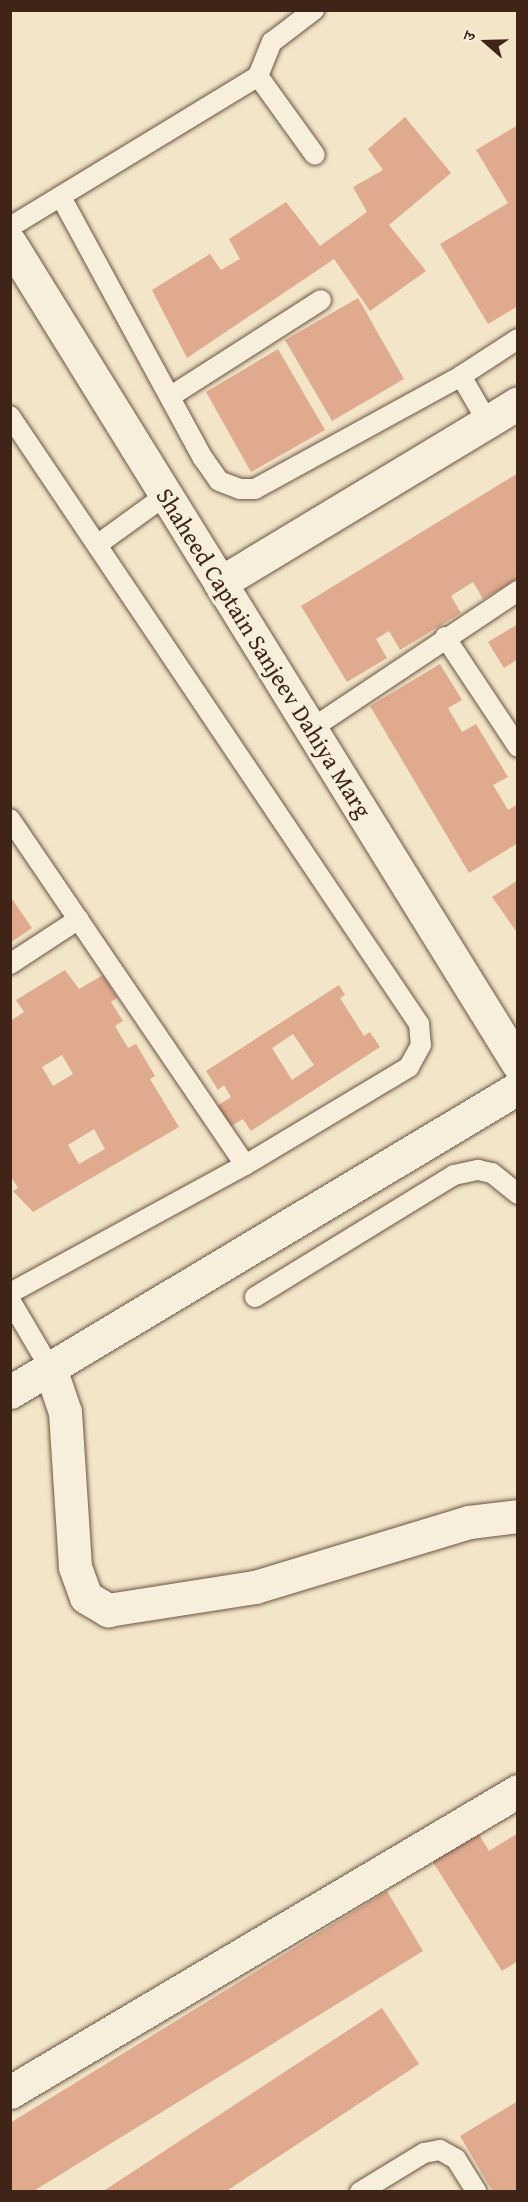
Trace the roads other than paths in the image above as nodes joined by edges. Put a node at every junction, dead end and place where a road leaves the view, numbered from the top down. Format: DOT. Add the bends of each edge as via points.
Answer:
graph roads {
  1 [pos="314,10"];
  2 [pos="258,76"];
  3 [pos="315,155"];
  4 [pos="61,197"];
  5 [pos="10,227"];
  6 [pos="10,243"];
  7 [pos="321,300"];
  8 [pos="518,339"];
  9 [pos="461,376"];
  10 [pos="171,396"];
  11 [pos="518,403"];
  12 [pos="10,416"];
  13 [pos="487,421"];
  14 [pos="166,495"];
  15 [pos="97,545"];
  16 [pos="220,583"];
  17 [pos="518,591"];
  18 [pos="445,638"];
  19 [pos="311,729"];
  20 [pos="518,747"];
  21 [pos="10,819"];
  22 [pos="79,919"];
  23 [pos="10,964"];
  24 [pos="518,1064"];
  25 [pos="518,1088"];
  26 [pos="245,1165"];
  27 [pos="518,1194"];
  28 [pos="10,1293"];
  29 [pos="255,1297"];
  30 [pos="10,1300"];
  31 [pos="50,1368"];
  32 [pos="10,1392"];
  33 [pos="518,1516"];
  34 [pos="518,1791"];
  35 [pos="10,2092"];
  36 [pos="360,2192"];
  37 [pos="477,2192"];
  1 -- 2 [label="lane" via="272,42"];
  2 -- 3 [label="lane"];
  2 -- 4 [label="lane"];
  4 -- 5 [label="lane"];
  4 -- 10 [label="lane"];
  6 -- 14 [label="street, Shaheed Captain Sanjeev Dahiya Marg"];
  7 -- 10 [label="lane"];
  8 -- 9 [label="lane"];
  9 -- 10 [label="lane" via="255,489 219,481"];
  9 -- 13 [label="lane"];
  11 -- 13 [label="street"];
  12 -- 15 [label="lane"];
  13 -- 16 [label="street"];
  14 -- 15 [label="lane"];
  14 -- 16 [label="street, Shaheed Captain Sanjeev Dahiya Marg"];
  15 -- 26 [label="lane" via="419,1024 421,1045 409,1067"];
  16 -- 19 [label="street, Shaheed Captain Sanjeev Dahiya Marg"];
  17 -- 18 [label="lane"];
  18 -- 19 [label="lane"];
  18 -- 20 [label="lane"];
  19 -- 24 [label="street, Shaheed Captain Sanjeev Dahiya Marg"];
  21 -- 22 [label="lane"];
  22 -- 23 [label="lane"];
  22 -- 26 [label="lane"];
  25 -- 31 [label="street"];
  26 -- 28 [label="lane"];
  27 -- 29 [label="lane" via="492,1173 478,1170 453,1175"];
  30 -- 31 [label="lane"];
  31 -- 32 [label="street"];
  31 -- 33 [label="street" via="65,1412 75,1568 86,1597 108,1610 255,1587 469,1522"];
  34 -- 35 [label="street"];
  36 -- 37 [label="lane" via="424,2153 440,2150 456,2159"];
}
